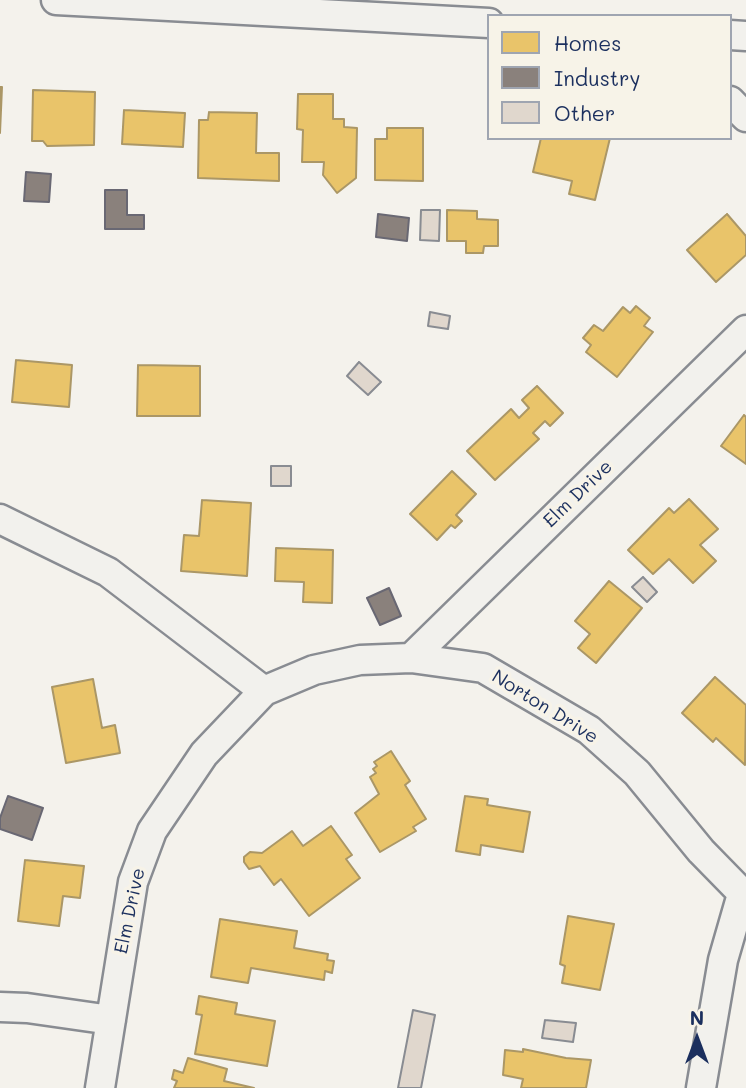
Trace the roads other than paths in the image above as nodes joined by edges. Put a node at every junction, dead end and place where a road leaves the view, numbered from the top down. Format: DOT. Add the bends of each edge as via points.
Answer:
graph roads {
  1 [pos="56,0"];
  2 [pos="487,23"];
  3 [pos="732,103"];
  4 [pos="746,117"];
  5 [pos="746,330"];
  6 [pos="0,519"];
  7 [pos="411,658"];
  8 [pos="264,691"];
  9 [pos="744,896"];
  10 [pos="0,1007"];
  11 [pos="111,1020"];
  12 [pos="100,1088"];
  13 [pos="701,1088"];
  1 -- 2 [label="street"];
  3 -- 4 [label="street"];
  5 -- 7 [label="street, Elm Drive"];
  6 -- 8 [label="street" via="108,572"];
  7 -- 8 [label="street, Norton Drive" via="360,660 314,670"];
  7 -- 9 [label="street, Norton Drive" via="483,668 589,730 636,773"];
  8 -- 11 [label="street, Elm Drive" via="204,754 152,831 133,882"];
  9 -- 13 [label="street" via="723,960"];
  10 -- 11 [label="street"];
  11 -- 12 [label="street, Elm Drive"];
}
